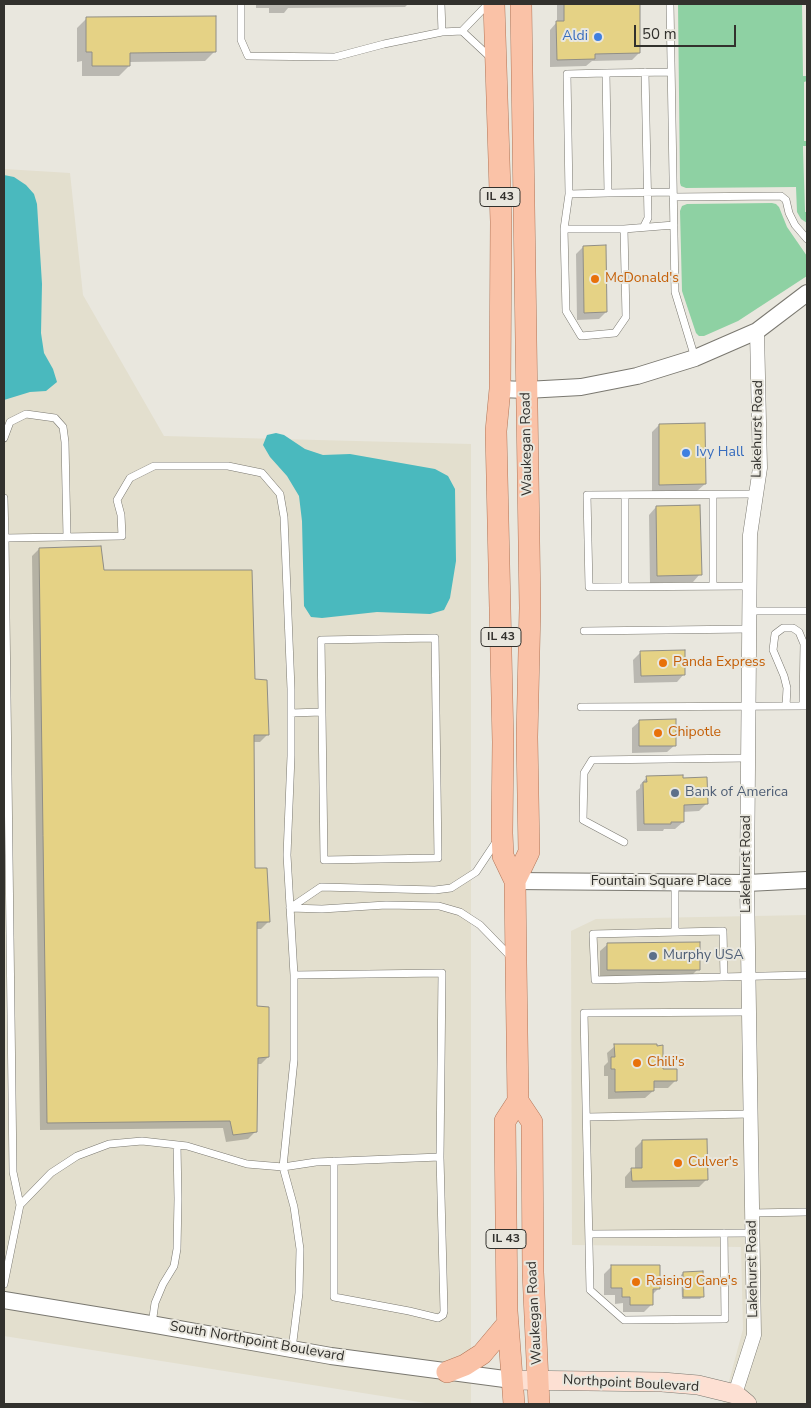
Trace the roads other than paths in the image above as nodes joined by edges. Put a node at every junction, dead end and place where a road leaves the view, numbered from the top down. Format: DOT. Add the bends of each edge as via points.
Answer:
graph roads {
  1 [pos="241,4"];
  2 [pos="441,4"];
  3 [pos="488,4"];
  4 [pos="494,4"];
  5 [pos="521,4"];
  6 [pos="670,4"];
  7 [pos="462,30"];
  8 [pos="442,32"];
  9 [pos="495,61"];
  10 [pos="645,72"];
  11 [pos="671,72"];
  12 [pos="606,73"];
  13 [pos="648,193"];
  14 [pos="569,194"];
  15 [pos="608,194"];
  16 [pos="673,195"];
  17 [pos="674,224"];
  18 [pos="644,226"];
  19 [pos="564,229"];
  20 [pos="624,229"];
  21 [pos="807,239"];
  22 [pos="807,293"];
  23 [pos="757,330"];
  24 [pos="695,358"];
  25 [pos="500,390"];
  26 [pos="526,390"];
  27 [pos="4,438"];
  28 [pos="713,494"];
  29 [pos="756,494"];
  30 [pos="625,495"];
  31 [pos="4,498"];
  32 [pos="67,537"];
  33 [pos="5,538"];
  34 [pos="713,586"];
  35 [pos="749,586"];
  36 [pos="625,587"];
  37 [pos="749,611"];
  38 [pos="807,611"];
  39 [pos="750,629"];
  40 [pos="584,631"];
  41 [pos="786,706"];
  42 [pos="805,706"];
  43 [pos="581,707"];
  44 [pos="748,707"];
  45 [pos="322,712"];
  46 [pos="291,713"];
  47 [pos="748,758"];
  48 [pos="502,833"];
  49 [pos="624,842"];
  50 [pos="807,880"];
  51 [pos="515,881"];
  52 [pos="675,882"];
  53 [pos="747,882"];
  54 [pos="290,908"];
  55 [pos="675,932"];
  56 [pos="516,963"];
  57 [pos="294,975"];
  58 [pos="807,975"];
  59 [pos="724,976"];
  60 [pos="748,976"];
  61 [pos="749,1012"];
  62 [pos="518,1101"];
  63 [pos="751,1114"];
  64 [pos="586,1117"];
  65 [pos="177,1145"];
  66 [pos="440,1157"];
  67 [pos="334,1161"];
  68 [pos="283,1167"];
  69 [pos="20,1205"];
  70 [pos="807,1212"];
  71 [pos="752,1213"];
  72 [pos="724,1233"];
  73 [pos="753,1233"];
  74 [pos="589,1234"];
  75 [pos="4,1284"];
  76 [pos="4,1300"];
  77 [pos="508,1323"];
  78 [pos="152,1324"];
  79 [pos="292,1349"];
  80 [pos="448,1372"];
  81 [pos="512,1380"];
  82 [pos="538,1380"];
  83 [pos="741,1399"];
  84 [pos="514,1404"];
  85 [pos="538,1404"];
  1 -- 8 [label="lane" via="241,40 248,56 335,57"];
  2 -- 8 [label="lane"];
  3 -- 7 [label="lane"];
  4 -- 9 [label="main road, Waukegan Road / IL 43"];
  5 -- 26 [label="main road, Waukegan Road / IL 43"];
  6 -- 11 [label="lane"];
  7 -- 8 [label="lane"];
  7 -- 9 [label="lane"];
  9 -- 25 [label="main road, Waukegan Road / IL 43" via="501,222"];
  10 -- 11 [label="lane"];
  10 -- 12 [label="lane"];
  10 -- 13 [label="lane"];
  11 -- 16 [label="lane"];
  12 -- 14 [label="lane" via="567,74"];
  12 -- 15 [label="lane"];
  13 -- 15 [label="lane"];
  13 -- 16 [label="lane"];
  13 -- 18 [label="lane" via="648,218"];
  14 -- 15 [label="lane"];
  14 -- 19 [label="lane"];
  16 -- 17 [label="lane"];
  16 -- 21 [label="lane" via="781,196 786,200 795,225"];
  17 -- 18 [label="lane"];
  17 -- 24 [label="lane" via="675,292"];
  18 -- 20 [label="lane"];
  19 -- 20 [label="lane"];
  19 -- 20 [label="lane" via="566,311 581,336 615,333 626,317"];
  22 -- 23 [label="street"];
  23 -- 24 [label="street"];
  23 -- 29 [label="street, Lakehurst Road" via="760,468"];
  24 -- 26 [label="street" via="627,378 581,387"];
  25 -- 26 [label="street"];
  25 -- 48 [label="main road, Waukegan Road / IL 43" via="496,430"];
  26 -- 51 [label="main road, Waukegan Road / IL 43" via="530,608 529,852"];
  27 -- 32 [label="lane" via="10,422 26,414 55,418 63,427"];
  28 -- 29 [label="lane"];
  28 -- 30 [label="lane"];
  28 -- 34 [label="lane"];
  29 -- 35 [label="street, Lakehurst Road" via="750,535"];
  30 -- 36 [label="lane"];
  30 -- 36 [label="lane" via="587,495 588,587"];
  31 -- 33 [label="lane"];
  32 -- 33 [label="lane"];
  32 -- 46 [label="lane" via="122,536 117,500 130,478 154,466 228,466 262,473 280,494 284,518"];
  33 -- 69 [label="lane" via="13,1172"];
  34 -- 35 [label="lane"];
  34 -- 36 [label="lane"];
  35 -- 37 [label="street, Lakehurst Road"];
  37 -- 38 [label="lane"];
  37 -- 39 [label="street, Lakehurst Road"];
  39 -- 40 [label="lane"];
  39 -- 44 [label="street, Lakehurst Road"];
  41 -- 42 [label="lane"];
  41 -- 42 [label="lane" via="787,688 773,650 775,634 783,628 799,632 804,644"];
  41 -- 44 [label="lane"];
  43 -- 44 [label="lane"];
  44 -- 47 [label="street, Lakehurst Road"];
  45 -- 45 [label="lane" via="321,640 435,638 438,858 324,860"];
  45 -- 46 [label="lane"];
  46 -- 54 [label="lane"];
  47 -- 49 [label="lane" via="592,760 584,773 583,820"];
  47 -- 53 [label="street, Lakehurst Road"];
  48 -- 51 [label="main road, Waukegan Road / IL 43" via="503,856"];
  48 -- 54 [label="lane" via="476,872 451,888 321,887"];
  50 -- 53 [label="street, Fountain Square Place"];
  51 -- 52 [label="street, Fountain Square Place"];
  51 -- 56 [label="main road, Waukegan Road / IL 43"];
  52 -- 53 [label="street, Fountain Square Place"];
  52 -- 55 [label="lane"];
  53 -- 60 [label="street, Lakehurst Road"];
  54 -- 56 [label="lane" via="438,906 460,912 480,925"];
  54 -- 57 [label="lane"];
  55 -- 59 [label="lane" via="723,931"];
  55 -- 59 [label="lane" via="593,934 595,980"];
  56 -- 62 [label="main road, Waukegan Road / IL 43"];
  57 -- 66 [label="lane" via="442,973"];
  57 -- 68 [label="lane" via="294,1060"];
  58 -- 60 [label="lane"];
  59 -- 60 [label="lane"];
  60 -- 61 [label="street, Lakehurst Road"];
  61 -- 63 [label="street, Lakehurst Road"];
  61 -- 64 [label="lane" via="584,1013"];
  62 -- 77 [label="main road, Waukegan Road / IL 43" via="505,1121"];
  62 -- 82 [label="main road, Waukegan Road" via="532,1122 532,1272"];
  63 -- 64 [label="lane"];
  63 -- 71 [label="street, Lakehurst Road"];
  64 -- 74 [label="lane"];
  65 -- 68 [label="lane" via="247,1164"];
  65 -- 69 [label="lane" via="142,1141 109,1144 76,1156 51,1173"];
  65 -- 78 [label="lane" via="177,1249 174,1266 156,1303"];
  66 -- 67 [label="lane"];
  66 -- 67 [label="lane" via="444,1311 438,1318 334,1296"];
  67 -- 68 [label="lane"];
  68 -- 79 [label="lane" via="294,1207 300,1249 300,1293"];
  69 -- 75 [label="lane"];
  70 -- 71 [label="lane"];
  71 -- 73 [label="street, Lakehurst Road"];
  72 -- 73 [label="lane"];
  72 -- 74 [label="lane"];
  72 -- 74 [label="lane" via="725,1319 694,1320 624,1320 590,1290"];
  73 -- 83 [label="street, Lakehurst Road" via="754,1335"];
  76 -- 78 [label="street, South Northpoint Boulevard"];
  77 -- 80 [label="main road" via="482,1354"];
  77 -- 81 [label="main road, Waukegan Road / IL 43"];
  78 -- 79 [label="street, South Northpoint Boulevard"];
  79 -- 80 [label="street, South Northpoint Boulevard"];
  80 -- 81 [label="street, South Northpoint Boulevard"];
  81 -- 82 [label="main road, Northpoint Boulevard"];
  81 -- 84 [label="main road, IL 43"];
  82 -- 83 [label="main road, Northpoint Boulevard" via="698,1385"];
  82 -- 85 [label="main road, Waukegan Road"];
}
